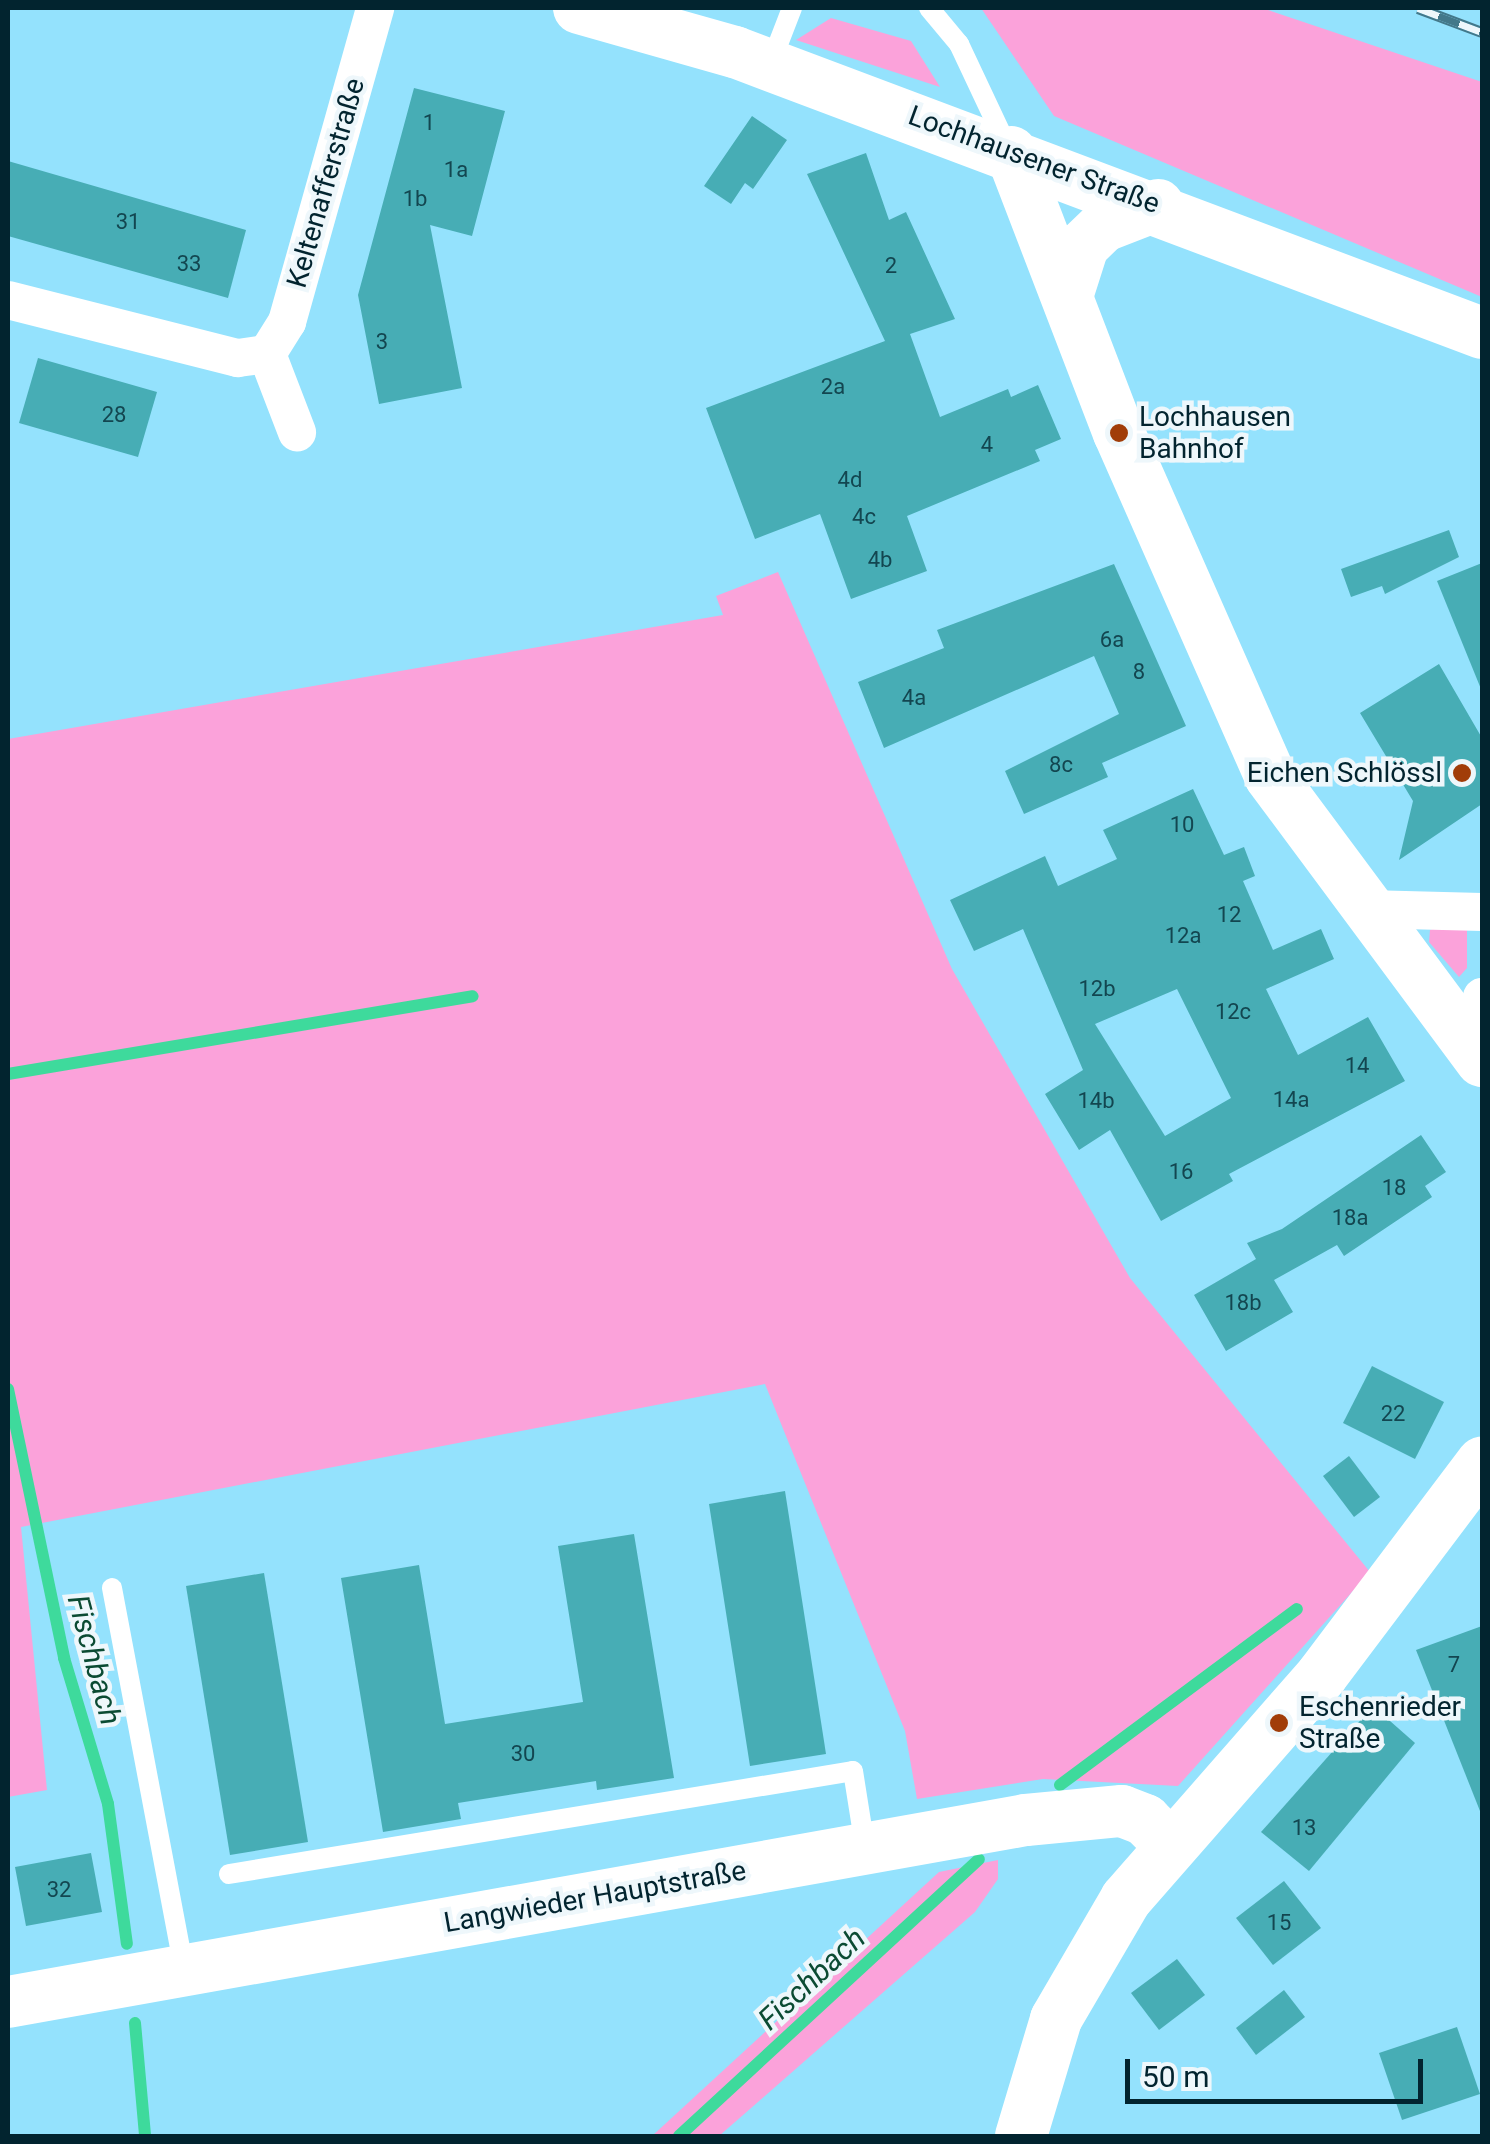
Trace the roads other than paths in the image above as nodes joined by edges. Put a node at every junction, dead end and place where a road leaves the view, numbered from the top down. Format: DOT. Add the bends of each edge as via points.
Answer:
graph roads {
  1 [pos="375,8"];
  2 [pos="578,8"];
  3 [pos="792,8"];
  4 [pos="929,8"];
  5 [pos="770,65"];
  6 [pos="1010,152"];
  7 [pos="1158,204"];
  8 [pos="1069,290"];
  9 [pos="8,300"];
  10 [pos="1482,332"];
  11 [pos="267,354"];
  12 [pos="296,432"];
  13 [pos="1366,909"];
  14 [pos="1482,912"];
  15 [pos="1479,1034"];
  16 [pos="1481,1470"];
  17 [pos="112,1588"];
  18 [pos="1171,1846"];
  19 [pos="865,1849"];
  20 [pos="229,1874"];
  21 [pos="184,1971"];
  22 [pos="8,2002"];
  23 [pos="1021,2136"];
  1 -- 11 [label="street, Keltenafferstraße" via="287,322"];
  2 -- 5 [label="street, Lochhausener Straße"];
  3 -- 5 [label="lane"];
  4 -- 6 [label="lane" via="959,44"];
  5 -- 6 [label="street, Lochhausener Straße"];
  6 -- 7 [label="street, Lochhausener Straße"];
  6 -- 8 [label="street"];
  7 -- 8 [label="street" via="1091,238"];
  7 -- 10 [label="street, Lochhausener Straße"];
  8 -- 13 [label="street" via="1130,459 1270,776"];
  9 -- 11 [label="street" via="190,359"];
  11 -- 12 [label="street"];
  13 -- 14 [label="street"];
  13 -- 15 [label="street"];
  16 -- 18 [label="street" via="1405,1572"];
  17 -- 21 [label="lane"];
  18 -- 19 [label="street, Langwieder Hauptstraße" via="1145,1820 1122,1811"];
  18 -- 23 [label="street" via="1126,1899 1056,2019"];
  19 -- 20 [label="lane" via="854,1770"];
  19 -- 21 [label="street, Langwieder Hauptstraße"];
  21 -- 22 [label="street, Langwieder Hauptstraße"];
}
